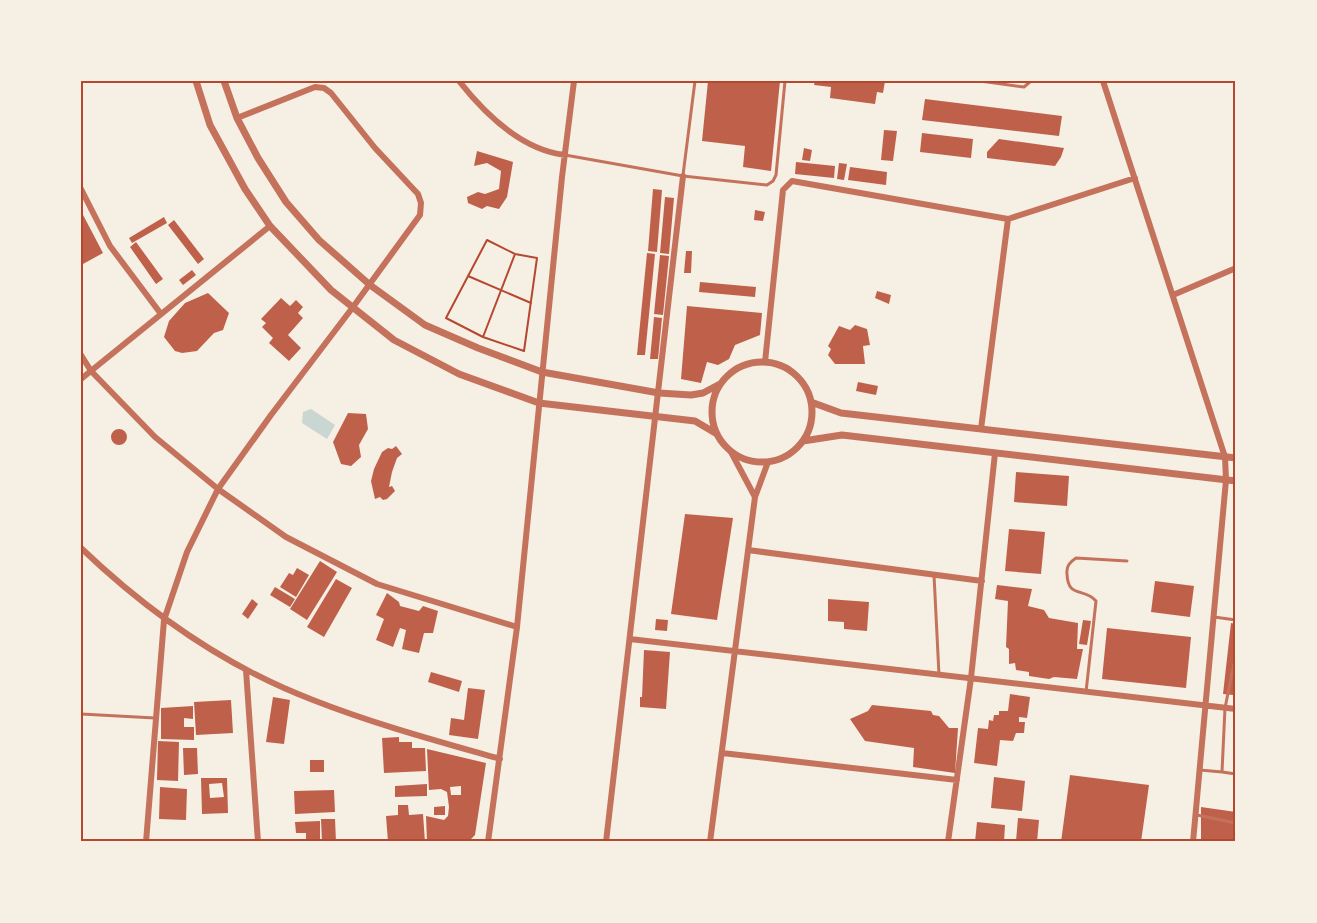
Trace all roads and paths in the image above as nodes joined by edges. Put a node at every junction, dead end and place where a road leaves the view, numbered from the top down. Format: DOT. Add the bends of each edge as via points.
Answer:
graph roads {
  1 [pos="196,81"];
  2 [pos="224,81"];
  3 [pos="459,81"];
  4 [pos="574,81"];
  5 [pos="695,81"];
  6 [pos="785,81"];
  7 [pos="980,81"];
  8 [pos="1031,81"];
  9 [pos="1103,81"];
  10 [pos="237,118"];
  11 [pos="566,155"];
  12 [pos="683,176"];
  13 [pos="1135,178"];
  14 [pos="81,189"];
  15 [pos="1008,219"];
  16 [pos="270,226"];
  17 [pos="515,254"];
  18 [pos="1236,268"];
  19 [pos="468,276"];
  20 [pos="370,285"];
  21 [pos="501,290"];
  22 [pos="1173,295"];
  23 [pos="531,303"];
  24 [pos="353,308"];
  25 [pos="161,314"];
  26 [pos="483,337"];
  27 [pos="81,355"];
  28 [pos="765,362"];
  29 [pos="91,371"];
  30 [pos="542,372"];
  31 [pos="81,379"];
  32 [pos="720,384"];
  33 [pos="659,393"];
  34 [pos="811,402"];
  35 [pos="539,403"];
  36 [pos="656,417"];
  37 [pos="981,429"];
  38 [pos="717,434"];
  39 [pos="803,441"];
  40 [pos="731,452"];
  41 [pos="995,453"];
  42 [pos="1225,457"];
  43 [pos="1236,458"];
  44 [pos="768,462"];
  45 [pos="1226,480"];
  46 [pos="1236,481"];
  47 [pos="218,489"];
  48 [pos="755,497"];
  49 [pos="81,548"];
  50 [pos="748,550"];
  51 [pos="1127,561"];
  52 [pos="934,575"];
  53 [pos="982,581"];
  54 [pos="1214,617"];
  55 [pos="164,620"];
  56 [pos="1236,620"];
  57 [pos="517,627"];
  58 [pos="630,639"];
  59 [pos="735,651"];
  60 [pos="1236,654"];
  61 [pos="246,670"];
  62 [pos="939,675"];
  63 [pos="971,678"];
  64 [pos="1231,680"];
  65 [pos="1236,681"];
  66 [pos="1086,692"];
  67 [pos="1206,706"];
  68 [pos="1225,708"];
  69 [pos="1236,709"];
  70 [pos="81,714"];
  71 [pos="155,718"];
  72 [pos="722,753"];
  73 [pos="500,759"];
  74 [pos="1200,770"];
  75 [pos="1222,772"];
  76 [pos="1236,774"];
  77 [pos="957,780"];
  78 [pos="1196,815"];
  79 [pos="1236,823"];
  80 [pos="146,842"];
  81 [pos="258,842"];
  82 [pos="488,842"];
  83 [pos="606,842"];
  84 [pos="710,842"];
  85 [pos="948,842"];
  86 [pos="1193,842"];
  1 -- 16 [label="street" via="210,125"];
  2 -- 10 [label="street"];
  3 -- 11 [label="street" via="510,132 551,153"];
  4 -- 11 [label="street"];
  5 -- 12 [label="lane"];
  6 -- 12 [label="lane" via="773,181 767,185"];
  7 -- 8 [label="lane" via="1024,87"];
  9 -- 13 [label="street"];
  10 -- 20 [label="street" via="286,202 319,240"];
  10 -- 20 [label="street" via="315,87 324,88 418,194 420,215"];
  11 -- 12 [label="lane"];
  11 -- 30 [label="street"];
  12 -- 33 [label="street"];
  13 -- 15 [label="street"];
  13 -- 22 [label="street"];
  14 -- 25 [label="street" via="110,246"];
  15 -- 28 [label="street" via="792,181 783,190"];
  15 -- 37 [label="street"];
  16 -- 24 [label="street"];
  16 -- 25 [label="street"];
  17 -- 19 [label="path" via="487,240"];
  17 -- 21 [label="path"];
  17 -- 23 [label="path" via="537,258"];
  18 -- 22 [label="street"];
  19 -- 21 [label="path"];
  19 -- 26 [label="path" via="446,318"];
  20 -- 24 [label="street"];
  20 -- 30 [label="street" via="426,325"];
  21 -- 23 [label="path"];
  21 -- 26 [label="path"];
  22 -- 42 [label="street"];
  23 -- 26 [label="path" via="524,351"];
  24 -- 35 [label="street" via="394,340 459,374"];
  24 -- 47 [label="street"];
  25 -- 29 [label="street"];
  27 -- 29 [label="street"];
  28 -- 32 [label="street" via="739,367"];
  28 -- 34 [label="street" via="795,375"];
  29 -- 31 [label="street"];
  29 -- 47 [label="street" via="155,437"];
  30 -- 33 [label="street"];
  30 -- 35 [label="street"];
  32 -- 33 [label="street" via="691,395"];
  32 -- 38 [label="street" via="711,409"];
  33 -- 36 [label="street"];
  34 -- 37 [label="street" via="841,413"];
  34 -- 39 [label="street" via="812,416"];
  35 -- 36 [label="street"];
  35 -- 57 [label="street"];
  36 -- 38 [label="street" via="695,421"];
  36 -- 58 [label="street"];
  37 -- 42 [label="street"];
  38 -- 40 [label="street"];
  39 -- 41 [label="street" via="842,435"];
  39 -- 44 [label="street" via="788,455"];
  40 -- 44 [label="street" via="742,459"];
  40 -- 48 [label="street"];
  41 -- 45 [label="street"];
  41 -- 53 [label="street"];
  42 -- 43 [label="street"];
  42 -- 45 [label="street"];
  44 -- 48 [label="street"];
  45 -- 46 [label="street"];
  45 -- 54 [label="street"];
  47 -- 55 [label="street" via="187,552"];
  47 -- 57 [label="street" via="286,537 376,584"];
  48 -- 50 [label="street"];
  49 -- 55 [label="street"];
  50 -- 52 [label="street"];
  50 -- 59 [label="street"];
  51 -- 66 [label="lane" via="1076,558 1066,569 1072,590 1096,601"];
  52 -- 53 [label="street"];
  52 -- 62 [label="lane"];
  53 -- 63 [label="street"];
  54 -- 56 [label="lane"];
  54 -- 67 [label="street"];
  55 -- 61 [label="street"];
  55 -- 71 [label="street"];
  57 -- 73 [label="street"];
  58 -- 59 [label="street"];
  58 -- 83 [label="street"];
  59 -- 62 [label="street"];
  59 -- 72 [label="street"];
  60 -- 64 [label="lane"];
  61 -- 73 [label="street" via="311,700"];
  61 -- 81 [label="street"];
  62 -- 63 [label="street"];
  63 -- 66 [label="street"];
  63 -- 77 [label="street"];
  64 -- 65 [label="lane"];
  64 -- 68 [label="lane"];
  66 -- 67 [label="street"];
  67 -- 68 [label="street"];
  67 -- 74 [label="street"];
  68 -- 69 [label="street"];
  68 -- 75 [label="lane"];
  70 -- 71 [label="lane"];
  71 -- 80 [label="street"];
  72 -- 77 [label="street"];
  72 -- 84 [label="street"];
  73 -- 82 [label="street"];
  74 -- 75 [label="lane"];
  74 -- 78 [label="street"];
  75 -- 76 [label="lane"];
  77 -- 85 [label="street"];
  78 -- 79 [label="lane"];
  78 -- 86 [label="street"];
}
